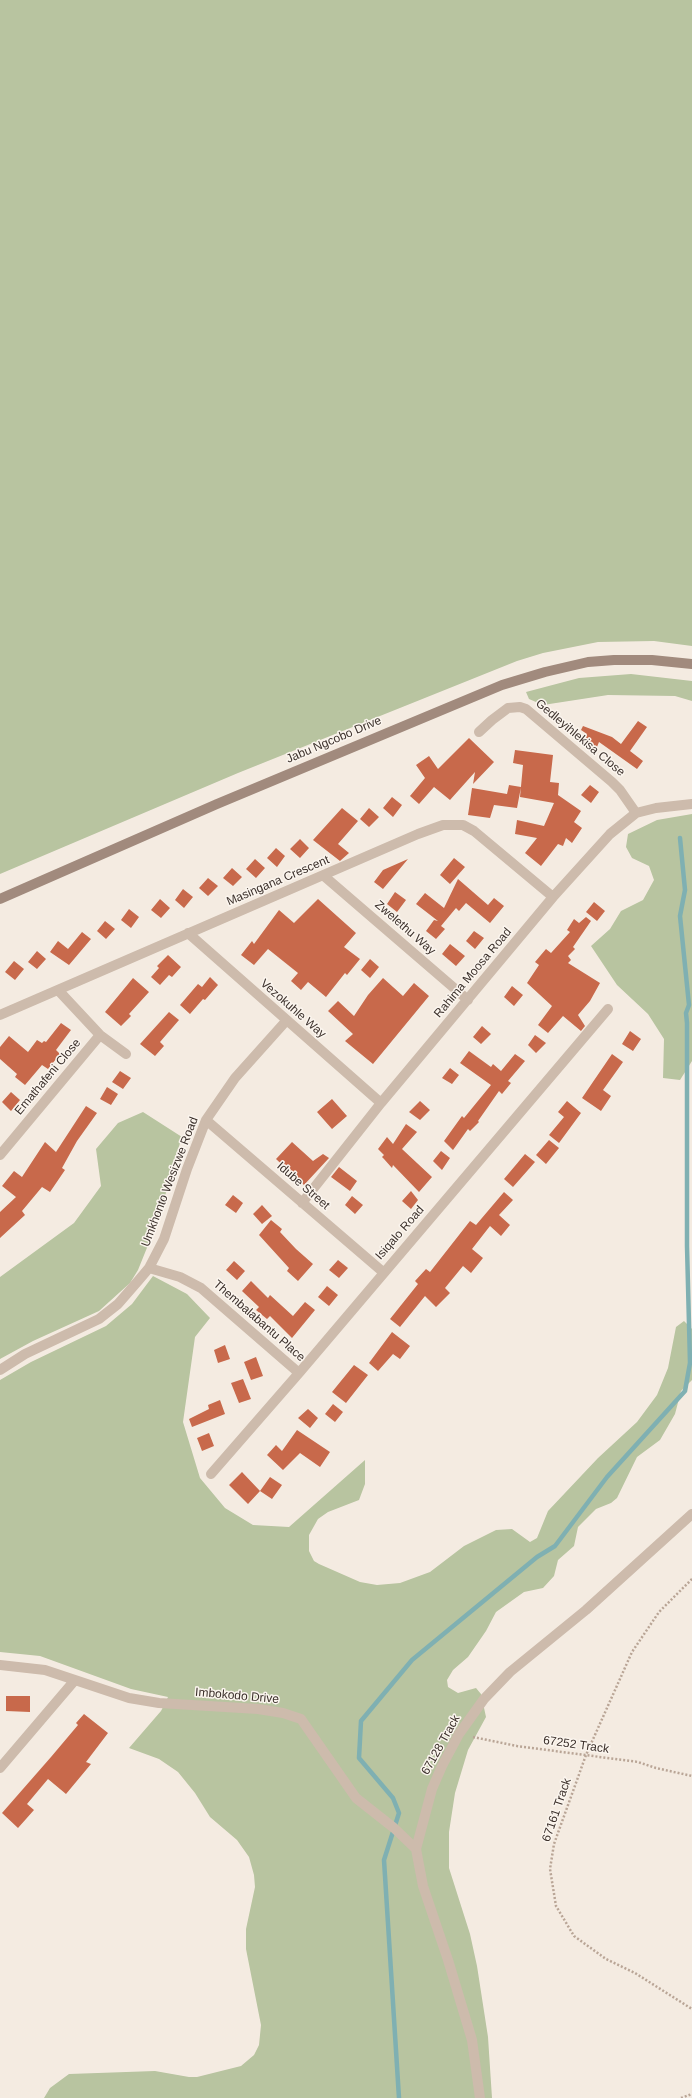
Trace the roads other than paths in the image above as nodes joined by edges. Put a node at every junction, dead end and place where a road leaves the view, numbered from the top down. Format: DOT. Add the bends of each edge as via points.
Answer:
graph roads {
  1 [pos="692,664"];
  2 [pos="479,732"];
  3 [pos="692,804"];
  4 [pos="636,813"];
  5 [pos="324,876"];
  6 [pos="553,897"];
  7 [pos="0,899"];
  8 [pos="188,933"];
  9 [pos="58,990"];
  10 [pos="468,1000"];
  11 [pos="608,1009"];
  12 [pos="0,1015"];
  13 [pos="286,1021"];
  14 [pos="100,1035"];
  15 [pos="126,1054"];
  16 [pos="381,1103"];
  17 [pos="206,1120"];
  18 [pos="0,1155"];
  19 [pos="302,1203"];
  20 [pos="149,1268"];
  21 [pos="383,1272"];
  22 [pos="0,1370"];
  23 [pos="299,1373"];
  24 [pos="211,1474"];
  25 [pos="692,1514"];
  26 [pos="0,1665"];
  27 [pos="75,1680"];
  28 [pos="0,1768"];
  29 [pos="416,1848"];
  30 [pos="480,2098"];
  1 -- 7 [label="main road, Jabu Ngcobo Drive" via="652,660 588,662 502,685 217,804"];
  2 -- 4 [label="street, Gedleyihlekisa Close" via="508,708 520,707 526,710 612,782"];
  3 -- 4 [label="street, Rahima Moosa Road"];
  4 -- 6 [label="street, Rahima Moosa Road" via="610,834"];
  5 -- 6 [label="street, Masingana Crescent" via="418,834 453,824 463,825 474,831"];
  5 -- 8 [label="street, Masingana Crescent"];
  5 -- 10 [label="street, Zwelethu Way"];
  6 -- 10 [label="street, Rahima Moosa Road"];
  8 -- 9 [label="street, Masingana Crescent"];
  8 -- 13 [label="street, Vezokuhle Way"];
  9 -- 12 [label="street, Masingana Crescent"];
  9 -- 14 [label="street"];
  10 -- 16 [label="street, Rahima Moosa Road"];
  11 -- 21 [label="street, Isiqalo Road"];
  13 -- 16 [label="street, Vezokuhle Way"];
  13 -- 17 [label="street, Umkhonto Wesizwe Road" via="235,1078"];
  14 -- 15 [label="street"];
  14 -- 18 [label="street, Emathafeni Close"];
  16 -- 19 [label="street, Rahima Moosa Road"];
  17 -- 19 [label="street, Idube Street"];
  17 -- 20 [label="street, Umkhonto Wesizwe Road" via="169,1226"];
  19 -- 21 [label="street, Idube Street"];
  20 -- 22 [label="street, Umkhonto Wesizwe Road" via="118,1304 99,1319 25,1354"];
  20 -- 23 [label="street, Thembalabantu Place" via="180,1277 201,1288"];
  21 -- 23 [label="street, Isiqalo Road"];
  23 -- 24 [label="street, Isiqalo Road"];
  25 -- 29 [label="street, 67128 Track" via="586,1610 510,1672 484,1699 442,1766 432,1789"];
  26 -- 27 [label="street, Imbokodo Drive" via="45,1670"];
  27 -- 28 [label="street"];
  27 -- 29 [label="street, Imbokodo Drive" via="129,1698 258,1709 301,1719 356,1798"];
  29 -- 30 [label="street, 67128 Track" via="423,1886 472,2040"];
}
